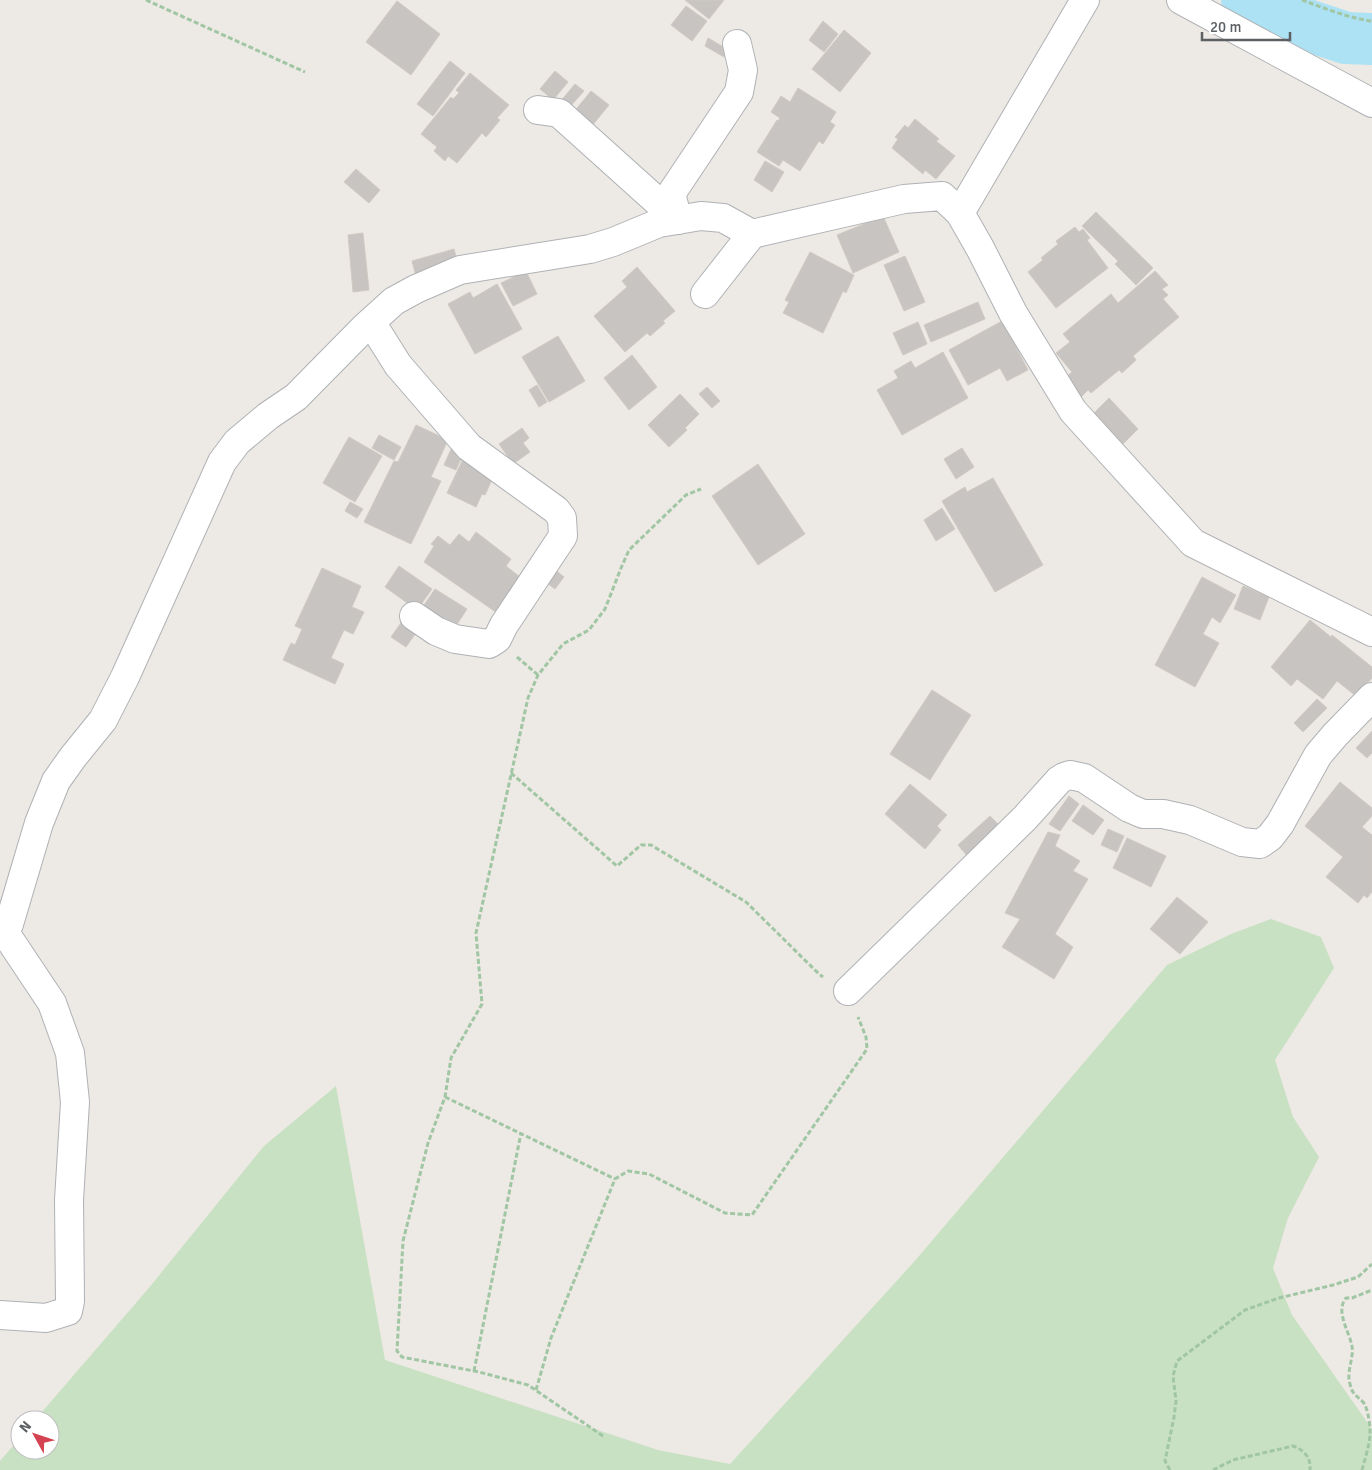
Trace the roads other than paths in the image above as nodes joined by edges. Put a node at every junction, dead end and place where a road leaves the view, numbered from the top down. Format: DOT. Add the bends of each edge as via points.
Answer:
graph roads {
  1 [pos="1085,0"];
  2 [pos="1181,0"];
  3 [pos="737,44"];
  4 [pos="1372,103"];
  5 [pos="538,110"];
  6 [pos="960,213"];
  7 [pos="678,220"];
  8 [pos="752,234"];
  9 [pos="705,294"];
  10 [pos="372,322"];
  11 [pos="414,616"];
  12 [pos="1372,632"];
  13 [pos="1372,697"];
  14 [pos="1,929"];
  15 [pos="848,991"];
  16 [pos="0,1315"];
  1 -- 6 [label="street"];
  2 -- 4 [label="street"];
  3 -- 7 [label="street" via="743,70 739,92 671,194"];
  5 -- 7 [label="street" via="558,113"];
  6 -- 8 [label="street" via="942,196 904,199"];
  6 -- 12 [label="street" via="1013,313 1073,411 1193,543"];
  7 -- 8 [label="street" via="701,216 723,218"];
  7 -- 10 [label="street" via="659,223 590,249 460,270 394,301"];
  8 -- 9 [label="street"];
  10 -- 11 [label="street" via="398,365 469,447 556,510 562,518 563,536 497,638 488,644 455,639"];
  10 -- 14 [label="street" via="296,397 237,442 222,462 103,720 56,781 39,823 9,924"];
  13 -- 15 [label="street" via="1318,755 1280,824 1270,838 1260,844 1242,842 1190,820 1163,814 1143,814 1084,778 1064,777"];
  14 -- 16 [label="street" via="52,1003 70,1053 75,1102 69,1200 68,1311 46,1318"];
}
